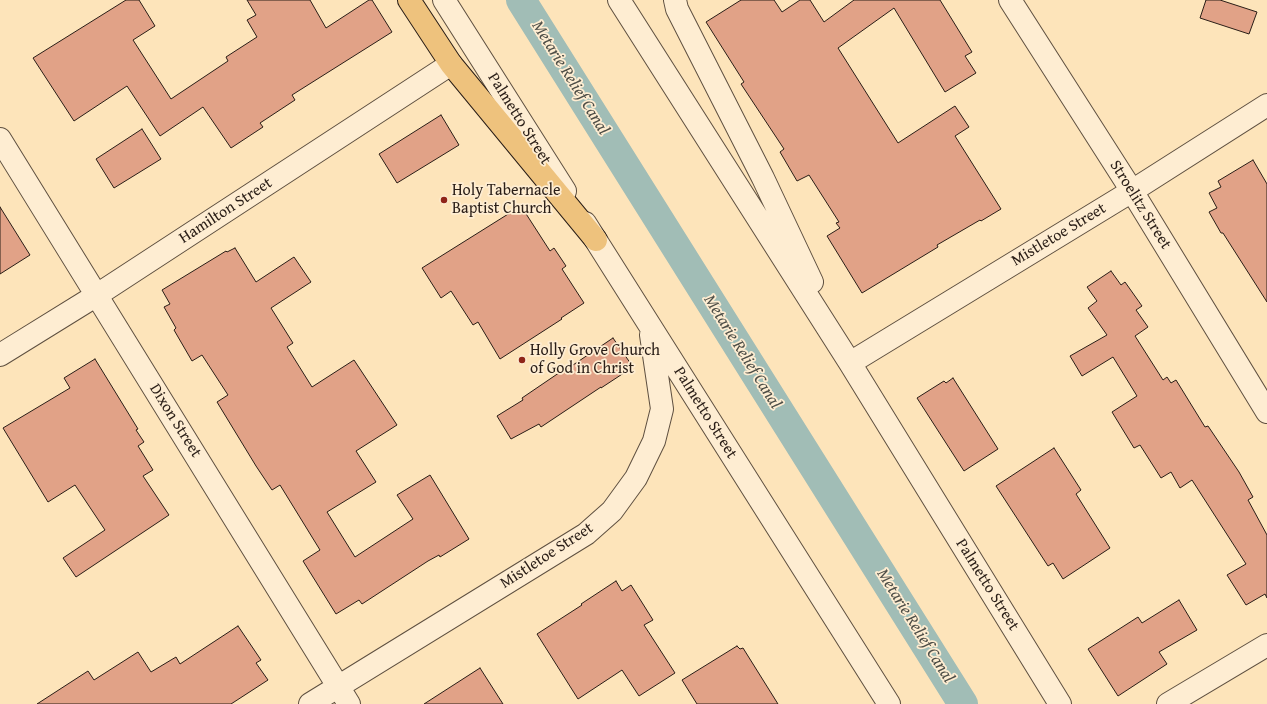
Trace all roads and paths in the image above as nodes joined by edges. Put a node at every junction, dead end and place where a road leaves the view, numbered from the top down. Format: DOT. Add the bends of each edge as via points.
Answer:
graph roads {
  1 [pos="409,0"];
  2 [pos="444,0"];
  3 [pos="619,0"];
  4 [pos="676,0"];
  5 [pos="1010,0"];
  6 [pos="451,64"];
  7 [pos="1267,104"];
  8 [pos="0,139"];
  9 [pos="1132,191"];
  10 [pos="596,240"];
  11 [pos="97,295"];
  12 [pos="650,325"];
  13 [pos="0,355"];
  14 [pos="850,363"];
  15 [pos="1267,412"];
  16 [pos="1267,645"];
  17 [pos="343,695"];
  18 [pos="310,704"];
  19 [pos="889,704"];
  20 [pos="1060,704"];
  21 [pos="1168,704"];
  1 -- 6 [label="highway"];
  2 -- 10 [label="street, Palmetto Street"];
  3 -- 14 [label="street, Palmetto Street"];
  4 -- 14 [label="street" via="678,9 764,178"];
  5 -- 9 [label="street, Stroelitz Street"];
  6 -- 10 [label="highway"];
  6 -- 11 [label="street, Hamilton Street"];
  7 -- 9 [label="street, Mistletoe Street"];
  8 -- 11 [label="street, Dixon Street"];
  9 -- 14 [label="street, Mistletoe Street"];
  9 -- 15 [label="street, Stroelitz Street"];
  10 -- 12 [label="street, Palmetto Street"];
  11 -- 13 [label="street, Hamilton Street"];
  11 -- 17 [label="street, Dixon Street"];
  12 -- 17 [label="street, Mistletoe Street" via="662,409 654,441 642,466 612,511 586,534"];
  12 -- 19 [label="street, Palmetto Street"];
  14 -- 20 [label="street, Palmetto Street"];
  16 -- 21 [label="street"];
  17 -- 18 [label="street, Mistletoe Street"];
}
